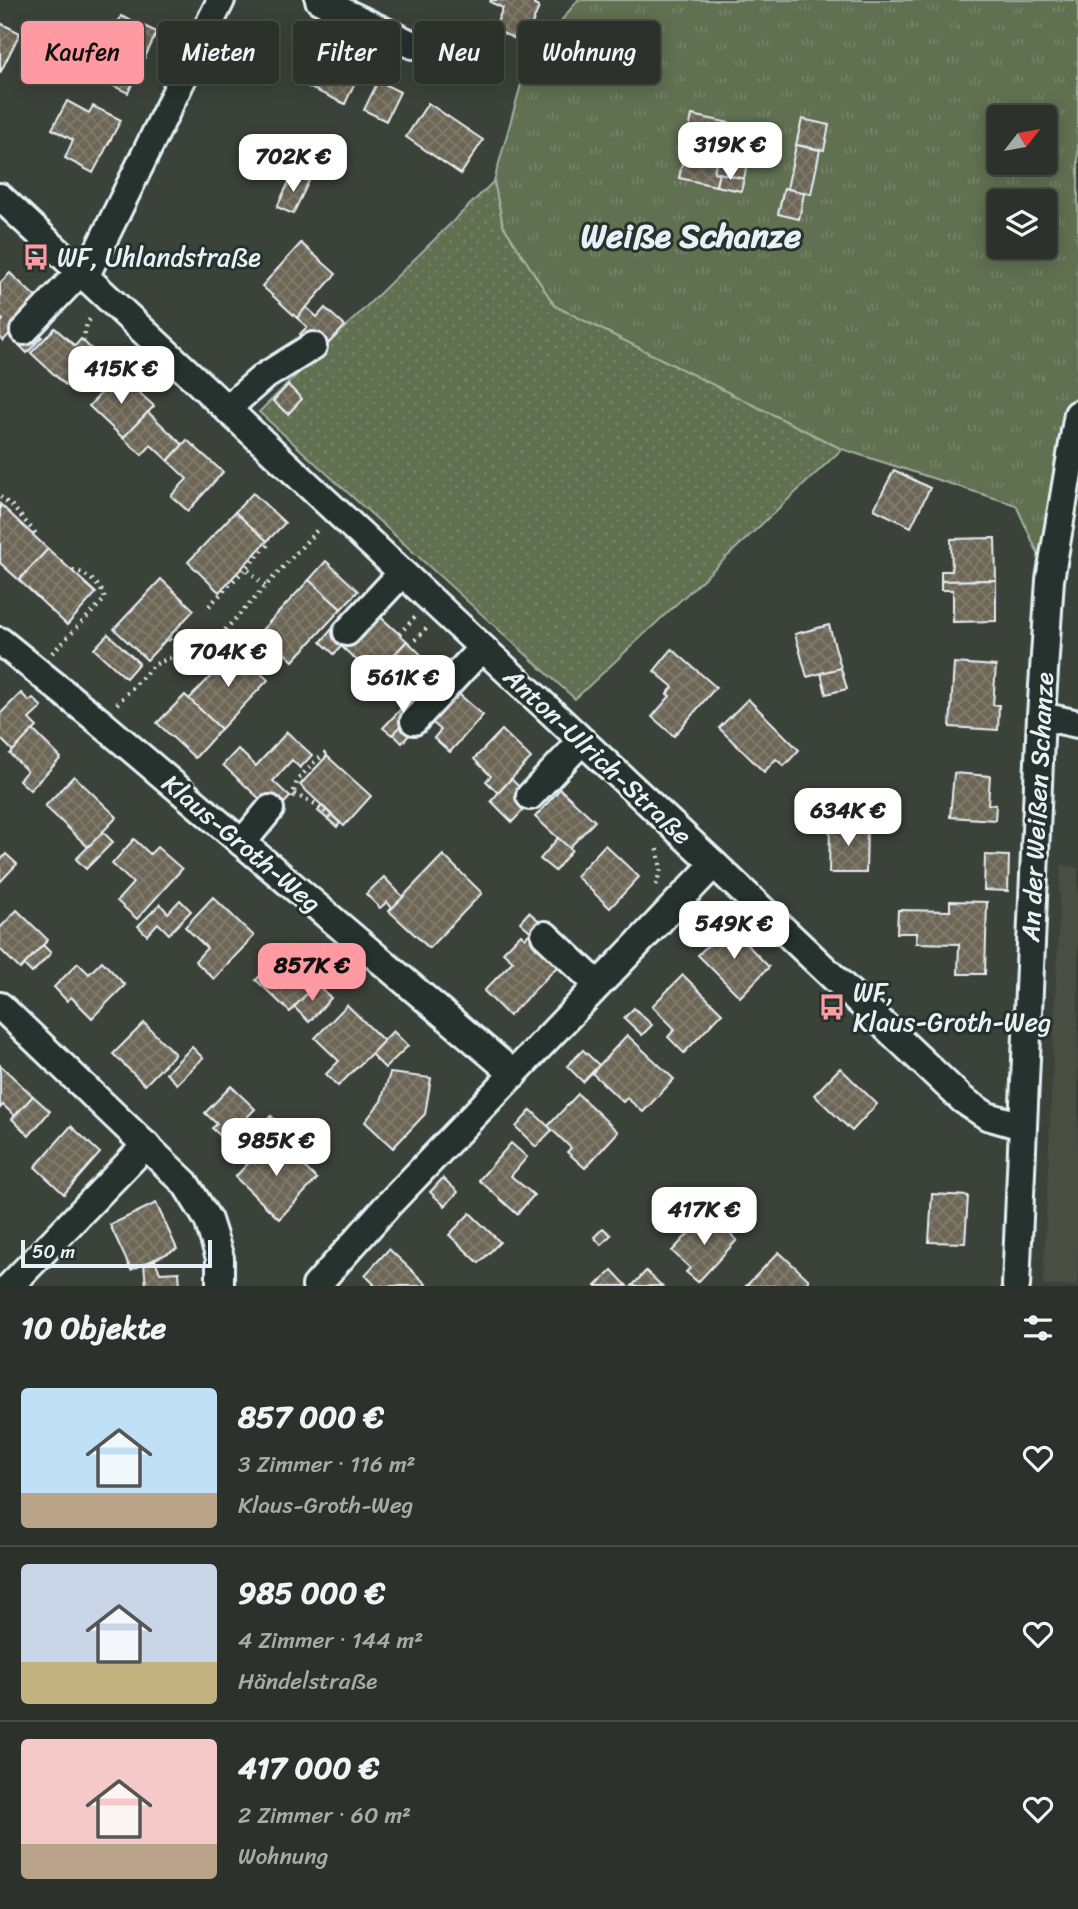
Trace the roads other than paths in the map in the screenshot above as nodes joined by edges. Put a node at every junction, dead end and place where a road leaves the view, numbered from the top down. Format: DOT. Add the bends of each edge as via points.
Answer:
graph roads {
  1 [pos="221,0"];
  2 [pos="319,0"];
  3 [pos="413,45"];
  4 [pos="0,197"];
  5 [pos="86,275"];
  6 [pos="31,332"];
  7 [pos="313,346"];
  8 [pos="237,400"];
  9 [pos="1078,414"];
  10 [pos="405,577"];
  11 [pos="377,614"];
  12 [pos="347,632"];
  13 [pos="0,641"];
  14 [pos="477,644"];
  15 [pos="416,710"];
  16 [pos="1041,716"];
  17 [pos="1078,724"];
  18 [pos="577,736"];
  19 [pos="524,791"];
  20 [pos="270,809"];
  21 [pos="242,843"];
  22 [pos="714,864"];
  23 [pos="545,935"];
  24 [pos="598,985"];
  25 [pos="0,1006"];
  26 [pos="514,1074"];
  27 [pos="1022,1126"];
  28 [pos="146,1145"];
  29 [pos="10,1286"];
  30 [pos="220,1286"];
  31 [pos="316,1286"];
  32 [pos="1016,1286"];
  1 -- 5 [label="street"];
  2 -- 3 [label="street"];
  4 -- 5 [label="street, Anton-Ulrich-Straße"];
  5 -- 6 [label="street"];
  5 -- 10 [label="street, Anton-Ulrich-Straße"];
  7 -- 8 [label="street"];
  9 -- 16 [label="street, An der Weißen Schanze" via="1050,580"];
  10 -- 11 [label="street"];
  10 -- 12 [label="street"];
  10 -- 14 [label="street, Anton-Ulrich-Straße"];
  13 -- 21 [label="street, Klaus-Groth-Weg"];
  14 -- 15 [label="street"];
  14 -- 18 [label="street, Anton-Ulrich-Straße"];
  16 -- 17 [label="street"];
  16 -- 27 [label="street, An der Weißen Schanze"];
  18 -- 19 [label="street"];
  18 -- 22 [label="street, Anton-Ulrich-Straße"];
  20 -- 21 [label="street"];
  21 -- 26 [label="street, Klaus-Groth-Weg"];
  22 -- 24 [label="street"];
  22 -- 27 [label="street, Anton-Ulrich-Straße" via="963,1100 987,1116"];
  23 -- 24 [label="street"];
  24 -- 26 [label="street"];
  25 -- 28 [label="street"];
  26 -- 31 [label="street"];
  27 -- 32 [label="street, An der Weißen Schanze"];
  28 -- 29 [label="street"];
  28 -- 30 [label="street" via="185,1184 208,1220 220,1258"];
}
